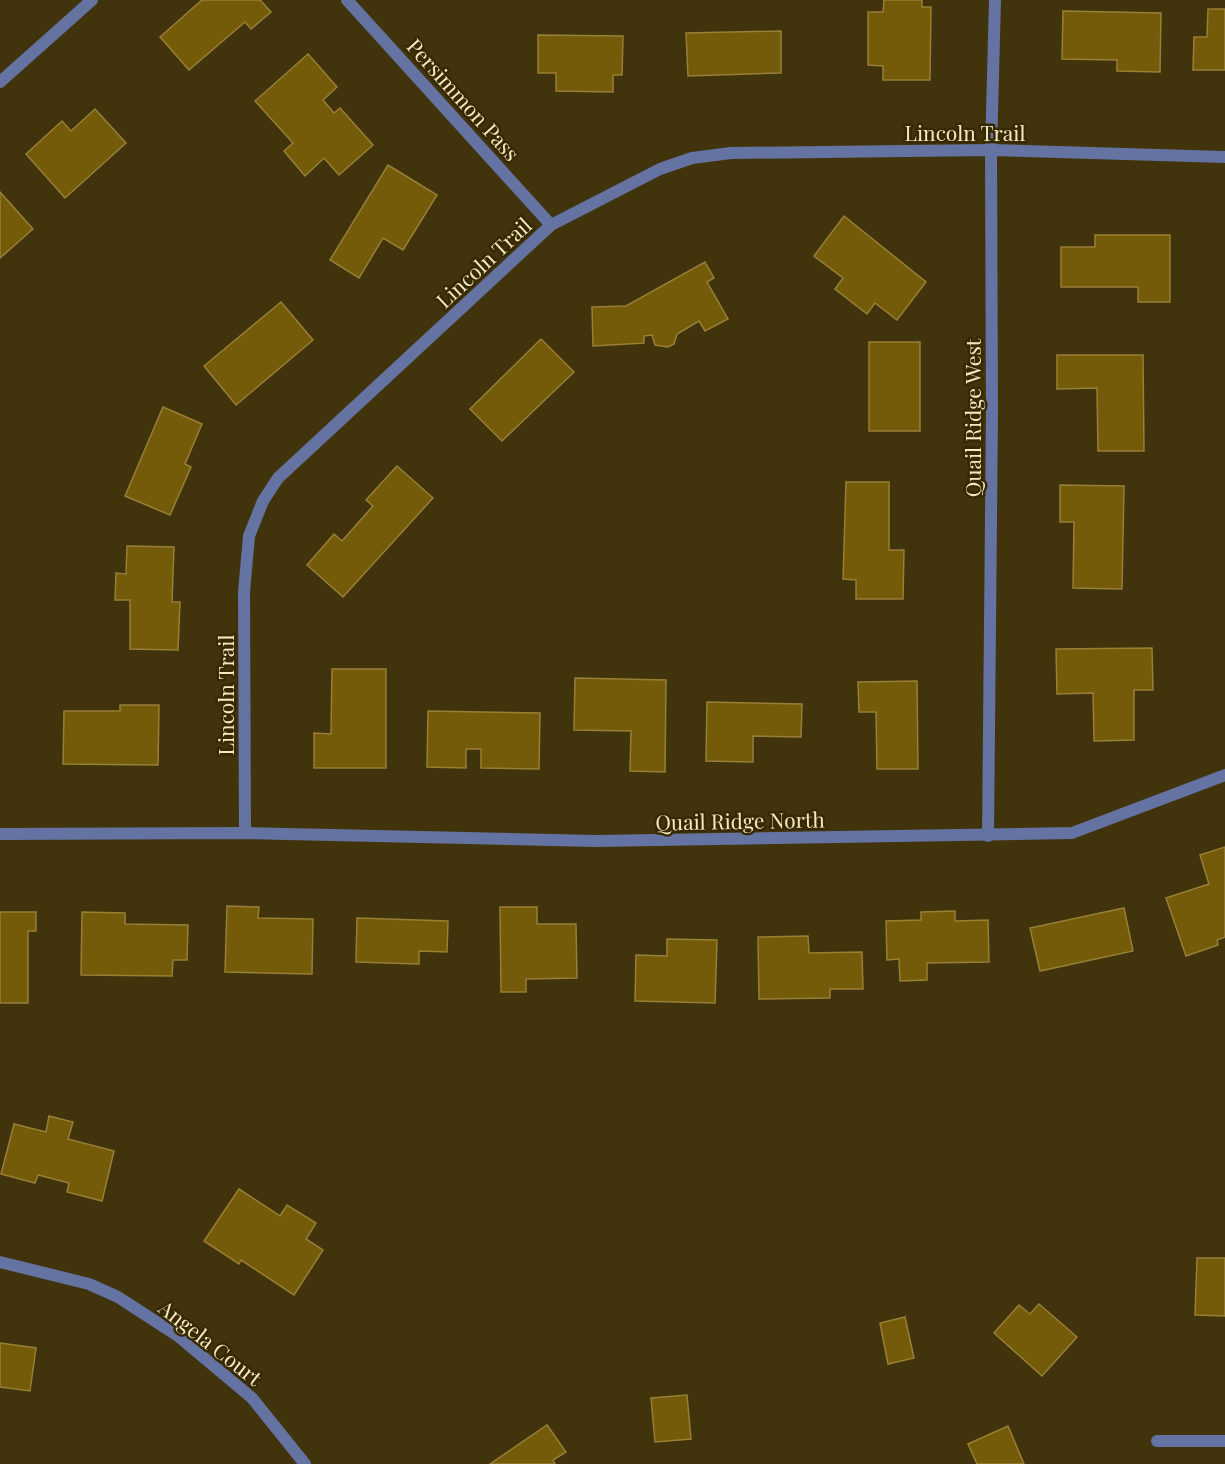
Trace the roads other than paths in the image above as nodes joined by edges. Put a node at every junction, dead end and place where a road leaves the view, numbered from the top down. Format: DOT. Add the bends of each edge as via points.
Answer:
graph roads {
  1 [pos="92,0"];
  2 [pos="347,0"];
  3 [pos="994,0"];
  4 [pos="0,82"];
  5 [pos="991,150"];
  6 [pos="1225,157"];
  7 [pos="551,225"];
  8 [pos="1225,775"];
  9 [pos="245,833"];
  10 [pos="0,834"];
  11 [pos="988,836"];
  12 [pos="0,1262"];
  13 [pos="1157,1441"];
  14 [pos="1225,1441"];
  15 [pos="305,1464"];
  1 -- 4 [label="street"];
  2 -- 7 [label="street, Persimmon Pass"];
  3 -- 5 [label="street, Quail Ridge West"];
  5 -- 6 [label="street, Lincoln Trail"];
  5 -- 7 [label="street, Lincoln Trail" via="731,153 693,158 633,181"];
  5 -- 11 [label="street, Quail Ridge West"];
  7 -- 9 [label="street, Lincoln Trail" via="278,478 263,501 249,536 244,592"];
  8 -- 11 [label="street, Quail Ridge North" via="1072,833"];
  9 -- 10 [label="street"];
  9 -- 11 [label="street, Quail Ridge North" via="597,841"];
  12 -- 15 [label="street, Angela Court" via="88,1284 118,1297 178,1336 252,1398"];
  13 -- 14 [label="street"];
}
